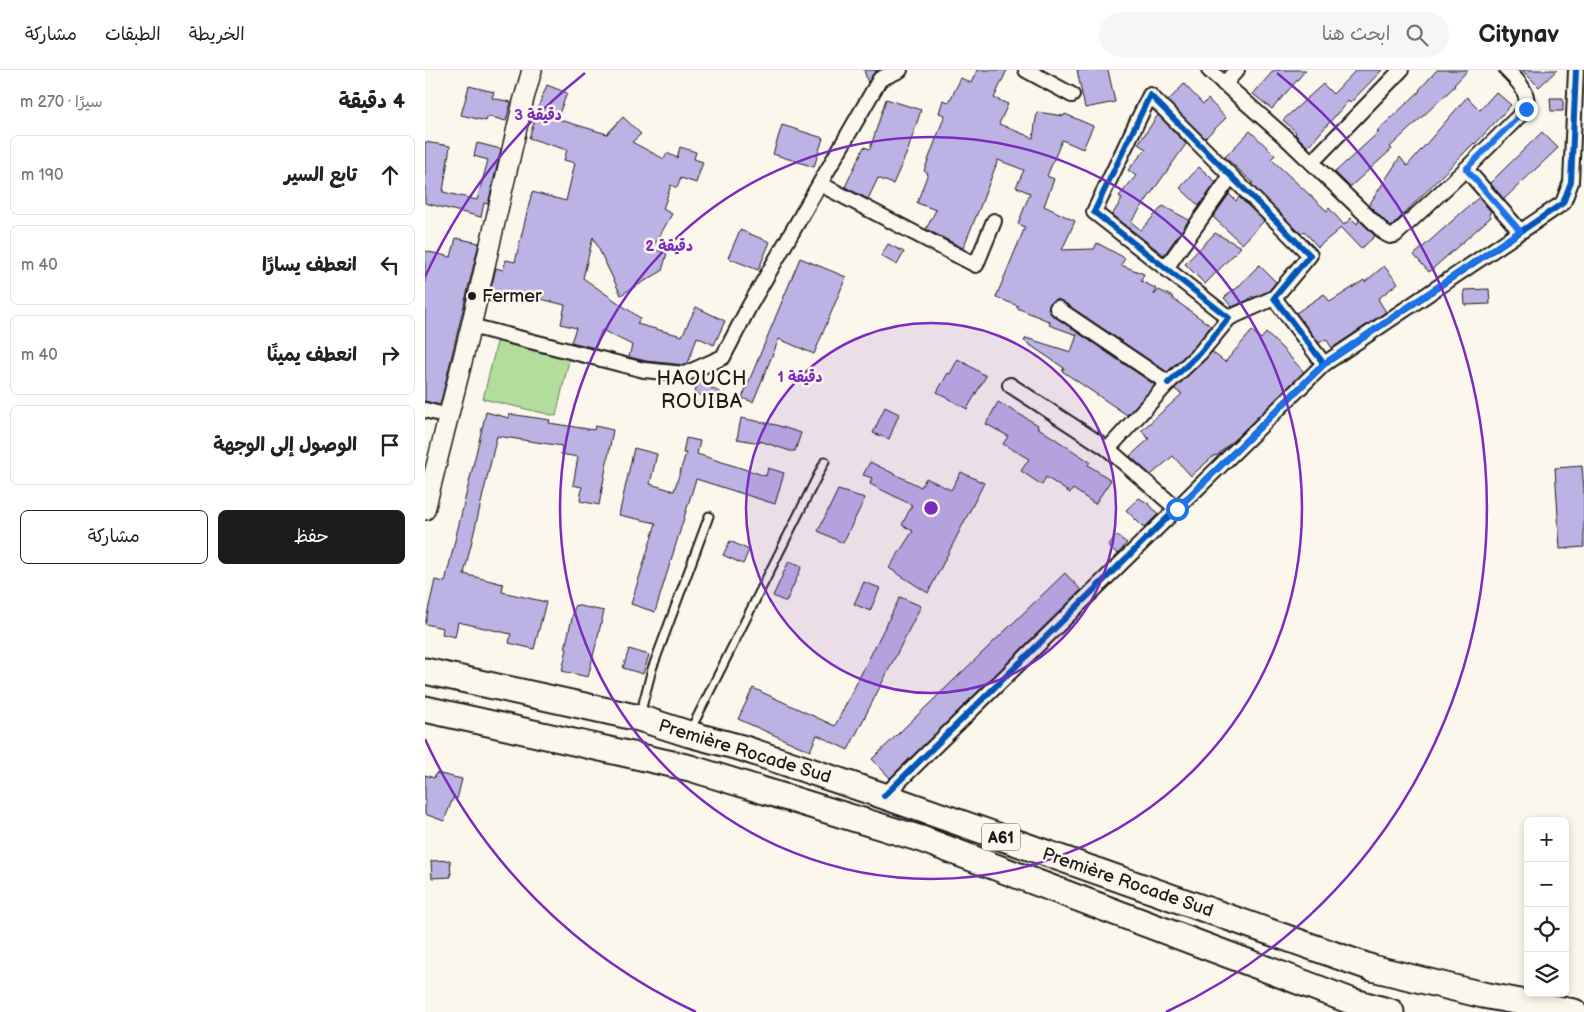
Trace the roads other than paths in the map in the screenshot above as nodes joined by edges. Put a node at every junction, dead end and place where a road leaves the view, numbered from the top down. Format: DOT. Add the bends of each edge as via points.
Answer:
graph roads {
  1 [pos="532,70"];
  2 [pos="900,70"];
  3 [pos="1026,70"];
  4 [pos="1209,70"];
  5 [pos="1237,70"];
  6 [pos="1401,70"];
  7 [pos="1507,70"];
  8 [pos="1576,70"];
  9 [pos="1224,84"];
  10 [pos="1071,95"];
  11 [pos="1312,162"];
  12 [pos="1466,169"];
  13 [pos="1231,176"];
  14 [pos="820,184"];
  15 [pos="995,220"];
  16 [pos="1520,231"];
  17 [pos="1166,268"];
  18 [pos="1274,298"];
  19 [pos="1057,308"];
  20 [pos="1229,318"];
  21 [pos="471,326"];
  22 [pos="1324,364"];
  23 [pos="1168,383"];
  24 [pos="1010,385"];
  25 [pos="425,410"];
  26 [pos="448,416"];
  27 [pos="1108,449"];
  28 [pos="825,461"];
  29 [pos="426,502"];
  30 [pos="1177,509"];
  31 [pos="709,516"];
  32 [pos="425,671"];
  33 [pos="425,709"];
  34 [pos="639,718"];
  35 [pos="689,734"];
  36 [pos="884,796"];
  37 [pos="1391,1012"];
  38 [pos="1574,1012"];
  1 -- 21 [label="street"];
  2 -- 14 [label="street" via="880,79"];
  3 -- 10 [label="street"];
  4 -- 9 [label="street"];
  5 -- 9 [label="street"];
  6 -- 11 [label="street"];
  7 -- 12 [label="street" via="1526,94 1526,109"];
  8 -- 16 [label="street" via="1571,182 1563,203"];
  9 -- 11 [label="street"];
  11 -- 12 [label="street" via="1390,236 1395,235"];
  12 -- 16 [label="street"];
  13 -- 17 [label="street"];
  13 -- 17 [label="street" via="1150,95 1094,212"];
  13 -- 18 [label="street" via="1310,255"];
  14 -- 15 [label="street" via="976,264"];
  14 -- 21 [label="street" via="723,357 685,374 644,370"];
  16 -- 22 [label="street"];
  17 -- 20 [label="street"];
  18 -- 20 [label="street"];
  18 -- 22 [label="street"];
  19 -- 23 [label="street"];
  20 -- 23 [label="street" via="1200,353"];
  21 -- 26 [label="street"];
  22 -- 30 [label="street"];
  23 -- 27 [label="street"];
  24 -- 27 [label="street"];
  25 -- 26 [label="street"];
  26 -- 29 [label="street"];
  27 -- 30 [label="street"];
  28 -- 35 [label="lane"];
  30 -- 36 [label="street"];
  31 -- 34 [label="lane" via="652,669"];
  32 -- 34 [label="highway, Première Rocade Sud / A61"];
  33 -- 37 [label="highway, Première Rocade Sud / A61" via="690,768 921,839 1351,1001"];
  34 -- 35 [label="highway, Première Rocade Sud / A61"];
  35 -- 36 [label="highway, Première Rocade Sud / A61" via="742,748"];
  36 -- 38 [label="highway, Première Rocade Sud / A61" via="1372,968"];
}
